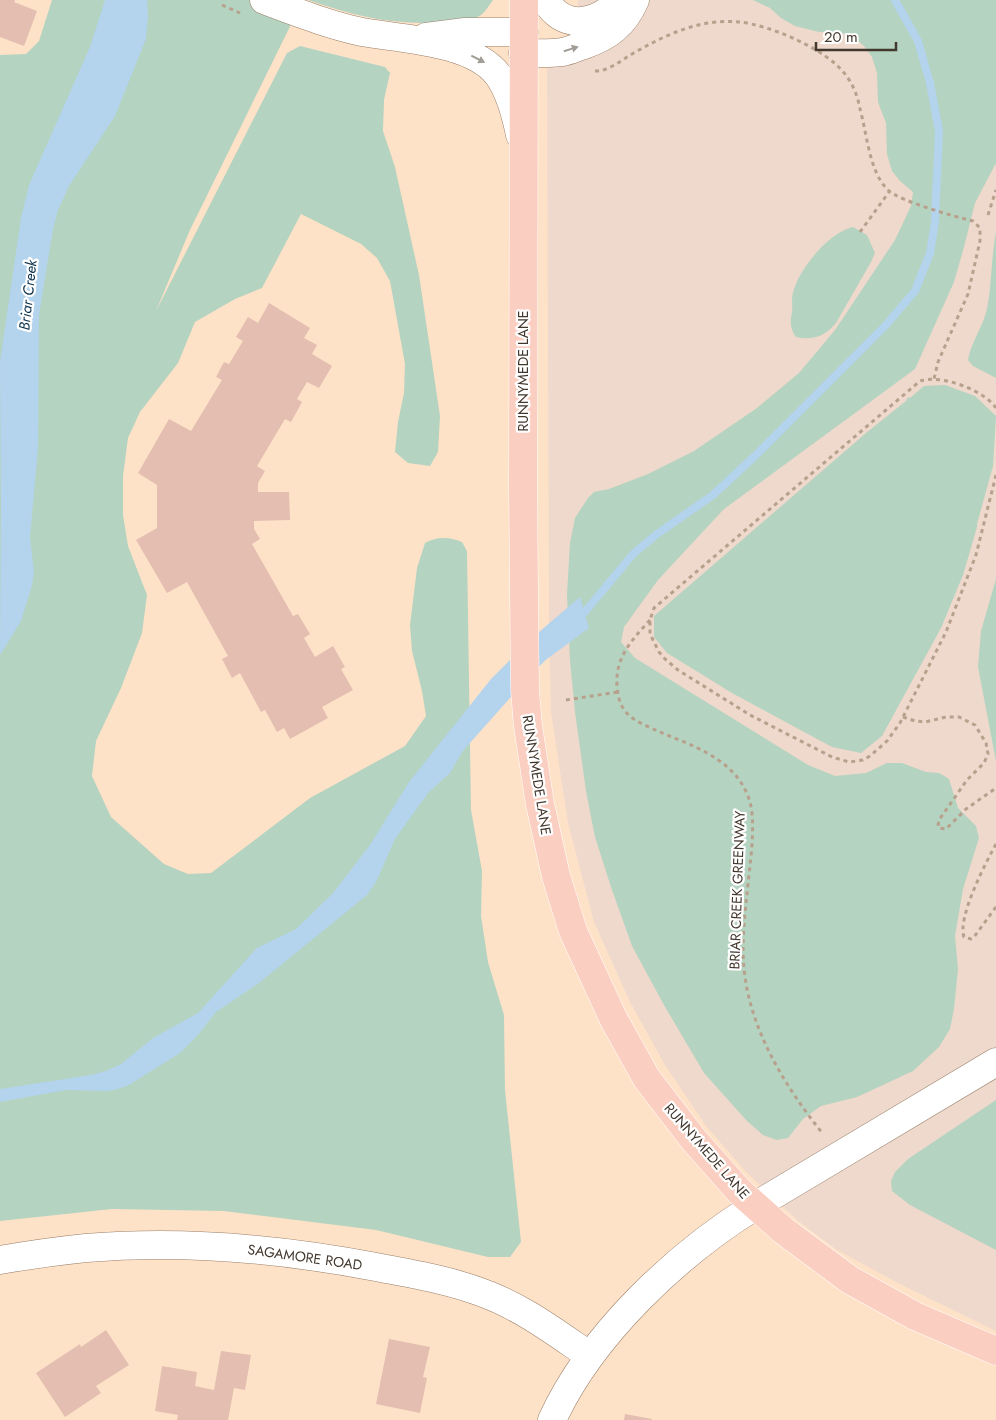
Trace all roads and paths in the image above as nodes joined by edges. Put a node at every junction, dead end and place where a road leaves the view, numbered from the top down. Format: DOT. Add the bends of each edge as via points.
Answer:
graph roads {
  1 [pos="264,0"];
  2 [pos="524,0"];
  3 [pos="545,0"];
  4 [pos="621,0"];
  5 [pos="635,0"];
  6 [pos="415,38"];
  7 [pos="523,42"];
  8 [pos="591,67"];
  9 [pos="523,152"];
  10 [pos="996,190"];
  11 [pos="889,192"];
  12 [pos="988,215"];
  13 [pos="860,232"];
  14 [pos="934,379"];
  15 [pos="996,408"];
  16 [pos="996,474"];
  17 [pos="650,620"];
  18 [pos="618,692"];
  19 [pos="566,700"];
  20 [pos="903,717"];
  21 [pos="996,788"];
  22 [pos="996,844"];
  23 [pos="996,908"];
  24 [pos="996,1062"];
  25 [pos="840,1156"];
  26 [pos="755,1206"];
  27 [pos="0,1260"];
  28 [pos="996,1351"];
  29 [pos="590,1356"];
  30 [pos="552,1420"];
  1 -- 6 [label="street" via="360,31"];
  2 -- 7 [label="main road, RUNNYMEDE LANE"];
  3 -- 4 [label="street" via="557,14 580,22 595,19"];
  7 -- 5 [label="street, one-way" via="561,52 597,40 620,24"];
  6 -- 7 [label="street" via="465,32"];
  6 -- 9 [label="street, one-way" via="475,57 489,66 508,93"];
  7 -- 9 [label="main road, RUNNYMEDE LANE"];
  8 -- 11 [label="path" via="594,71 605,70 672,33 706,22 740,22 776,31 820,52 846,75 860,107 873,165"];
  9 -- 26 [label="main road, RUNNYMEDE LANE" via="525,690 533,764 548,844 573,932 629,1049 647,1079 694,1140"];
  10 -- 12 [label="path"];
  11 -- 13 [label="path"];
  11 -- 14 [label="path" via="973,221 980,228 968,294 938,362"];
  14 -- 15 [label="path" via="974,391"];
  14 -- 17 [label="path, BRIAR CREEK GREENWAY" via="920,381 654,608"];
  16 -- 20 [label="path" via="981,539 954,614"];
  17 -- 18 [label="path, BRIAR CREEK GREENWAY" via="627,646 621,659"];
  17 -- 20 [label="path" via="650,634 655,646 678,670 750,715 832,757 856,762 870,756 887,741"];
  18 -- 19 [label="path"];
  18 -- 25 [label="path, BRIAR CREEK GREENWAY" via="620,703 629,715 721,760 744,786 752,812 744,935 749,999 761,1032 790,1090"];
  20 -- 21 [label="path" via="925,722 953,716 964,718 978,729 986,742 986,759 939,820 939,828 946,829 966,809"];
  22 -- 23 [label="path" via="963,921 964,937 974,937"];
  24 -- 25 [label="street"];
  25 -- 26 [label="street"];
  26 -- 28 [label="main road, RUNNYMEDE LANE" via="812,1253 866,1291"];
  26 -- 29 [label="street" via="721,1229 656,1283 623,1315"];
  27 -- 29 [label="street, SAGAMORE ROAD" via="71,1250 133,1246 304,1254 434,1279 482,1292 541,1322"];
  29 -- 30 [label="street" via="565,1393"];
}
